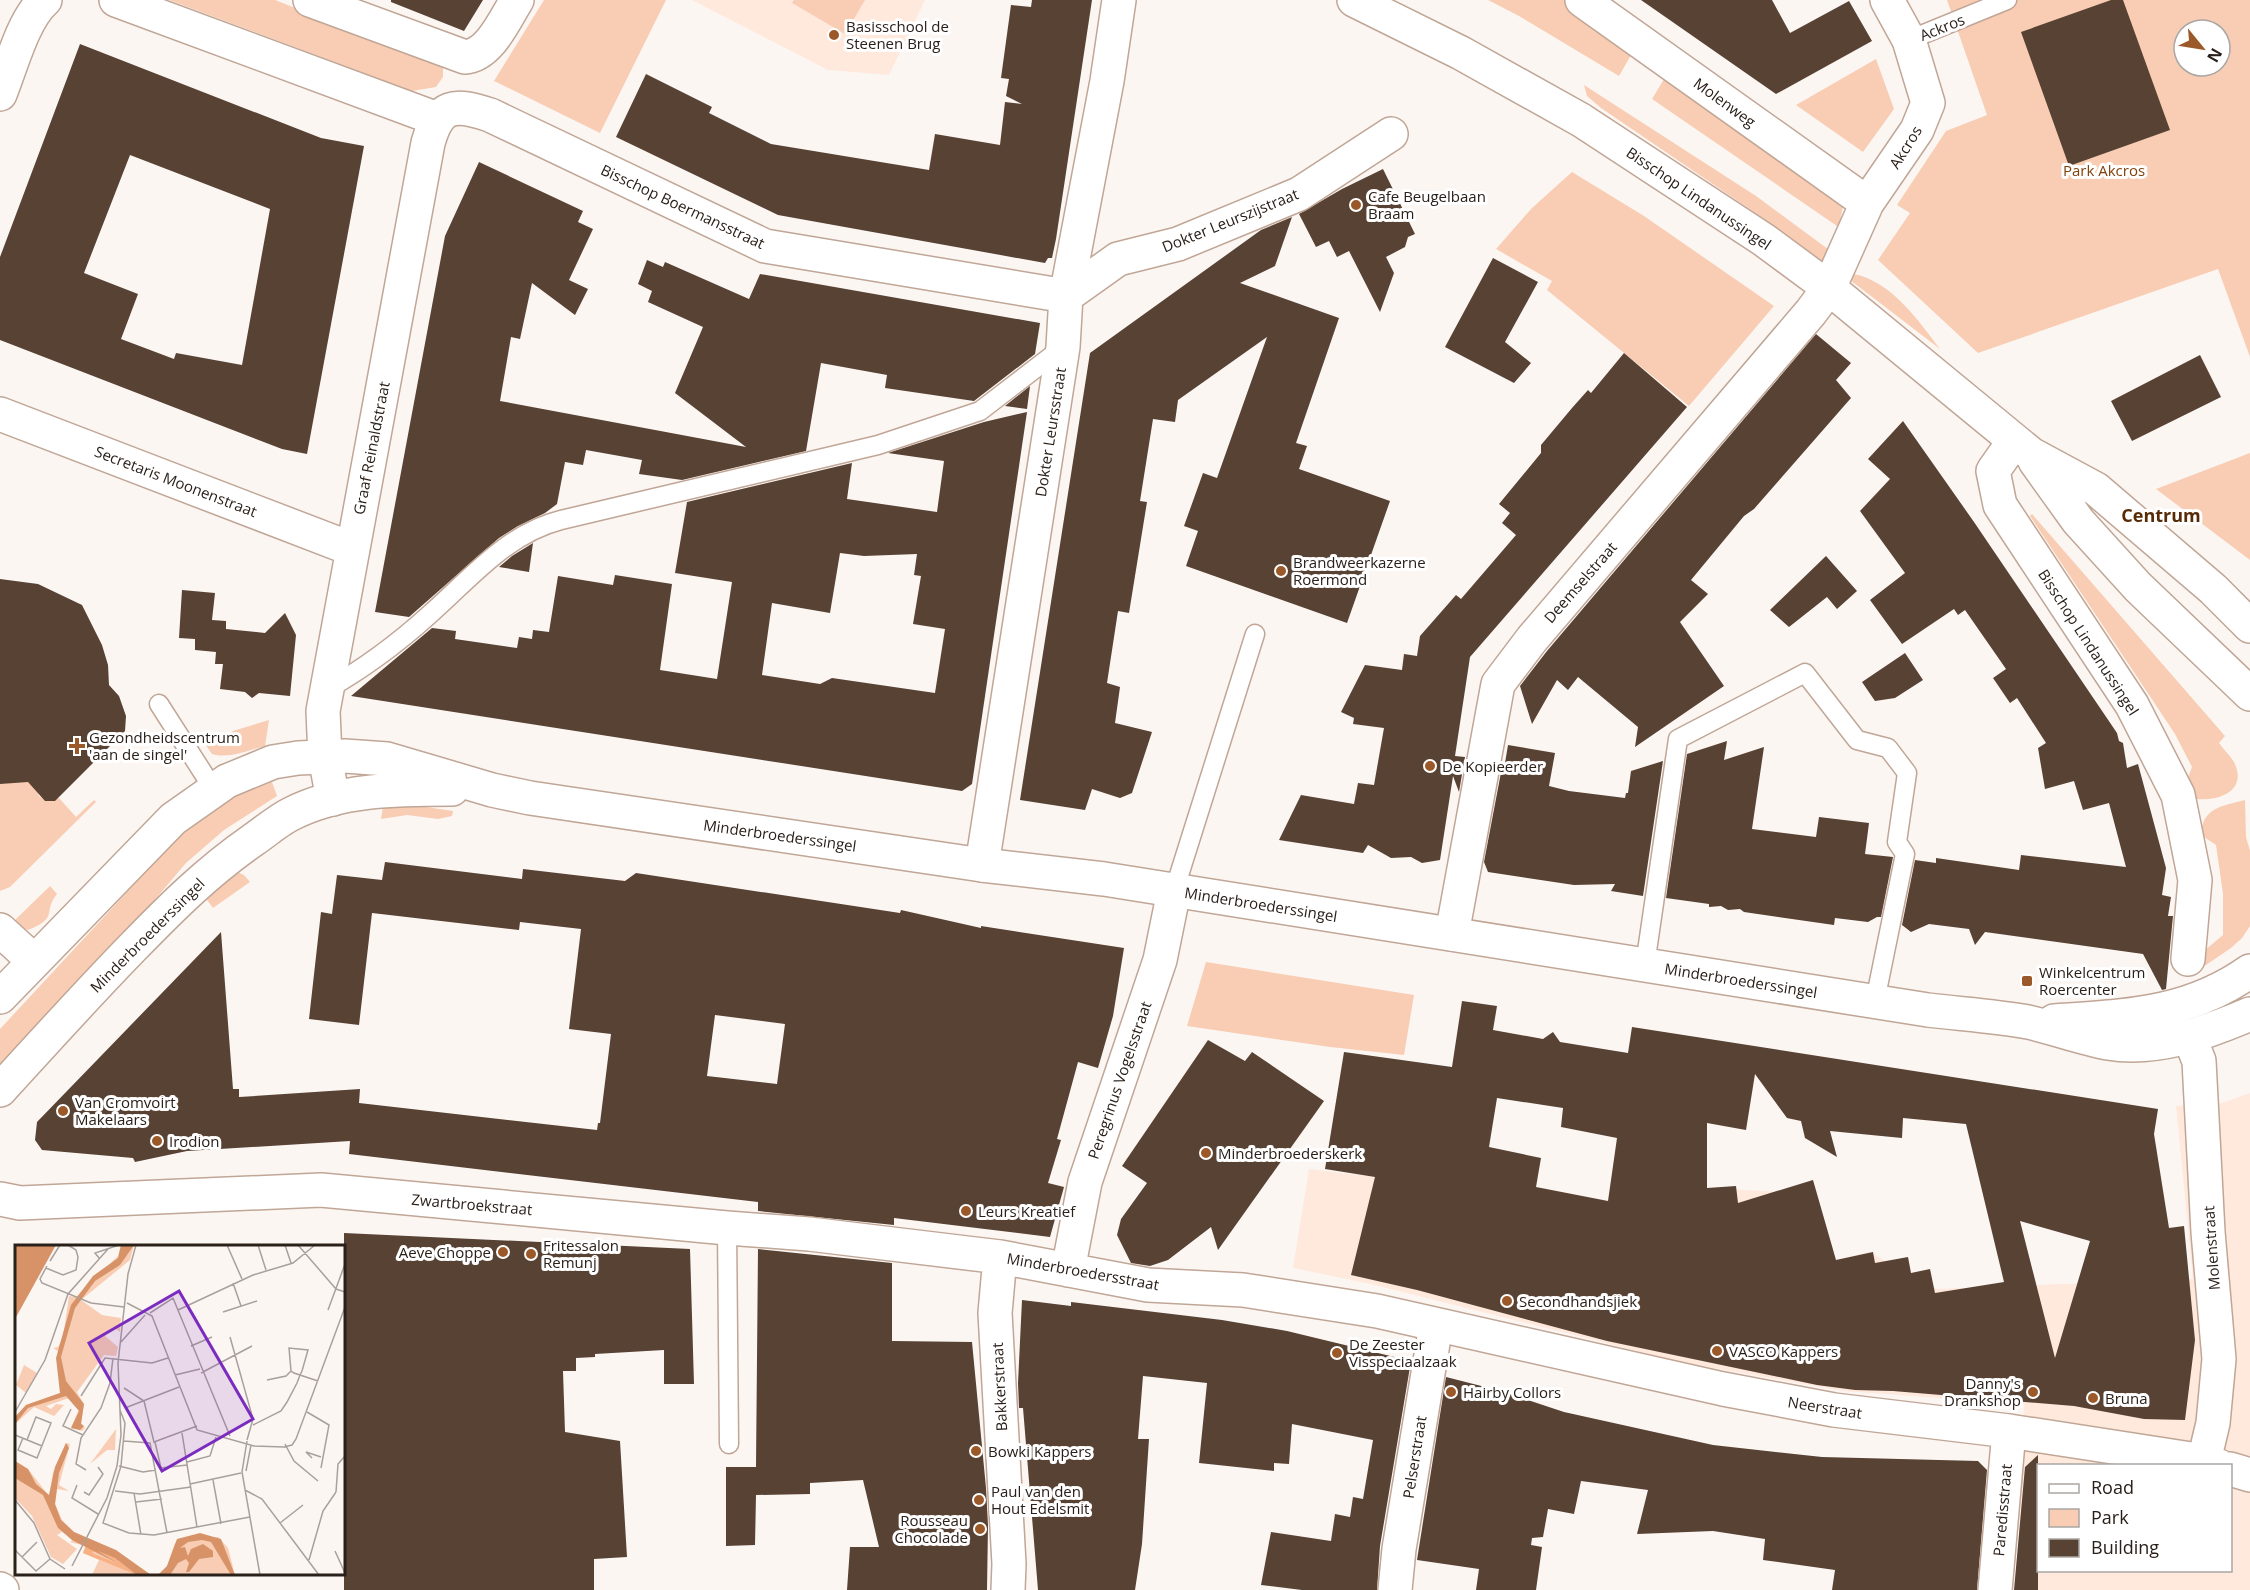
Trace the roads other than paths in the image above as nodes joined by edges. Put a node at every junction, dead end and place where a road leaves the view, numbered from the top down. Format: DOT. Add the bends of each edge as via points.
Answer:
graph roads {
  1 [pos="45,0"];
  2 [pos="116,0"];
  3 [pos="310,0"];
  4 [pos="517,0"];
  5 [pos="1119,0"];
  6 [pos="1354,0"];
  7 [pos="1582,0"];
  8 [pos="1887,0"];
  9 [pos="2007,0"];
  10 [pos="1909,40"];
  11 [pos="0,94"];
  12 [pos="445,113"];
  13 [pos="1391,134"];
  14 [pos="1867,203"];
  15 [pos="1066,296"];
  16 [pos="1820,300"];
  17 [pos="1063,347"];
  18 [pos="0,414"];
  19 [pos="2023,448"];
  20 [pos="352,549"];
  21 [pos="2250,626"];
  22 [pos="1255,634"];
  23 [pos="326,690"];
  24 [pos="2250,694"];
  25 [pos="159,704"];
  26 [pos="325,757"];
  27 [pos="214,790"];
  28 [pos="492,790"];
  29 [pos="333,799"];
  30 [pos="982,865"];
  31 [pos="1174,891"];
  32 [pos="0,930"];
  33 [pos="1452,934"];
  34 [pos="2188,959"];
  35 [pos="34,961"];
  36 [pos="1645,965"];
  37 [pos="2250,971"];
  38 [pos="0,997"];
  39 [pos="1875,1001"];
  40 [pos="2250,1014"];
  41 [pos="2028,1023"];
  42 [pos="2189,1036"];
  43 [pos="0,1090"];
  44 [pos="0,1199"];
  45 [pos="727,1228"];
  46 [pos="1000,1257"];
  47 [pos="1068,1270"];
  48 [pos="1436,1325"];
  49 [pos="2008,1431"];
  50 [pos="729,1444"];
  51 [pos="2212,1464"];
  52 [pos="2218,1464"];
  53 [pos="2232,1469"];
  54 [pos="2250,1475"];
  55 [pos="1008,1590"];
  56 [pos="1395,1590"];
  57 [pos="1995,1590"];
  1 -- 11 [label="street" via="29,21"];
  2 -- 12 [label="street, Bisschop Boermansstraat"];
  3 -- 4 [label="street" via="465,57 478,53 489,43"];
  5 -- 15 [label="street, Dokter Leursstraat"];
  6 -- 16 [label="street, Bisschop Lindanussingel" via="1461,53 1581,120 1754,234"];
  7 -- 14 [label="street, Molenweg"];
  8 -- 10 [label="street, Akcros"];
  9 -- 10 [label="lane, Ackros"];
  10 -- 14 [label="street, Akcros" via="1928,103 1917,130"];
  12 -- 15 [label="street, Bisschop Boermansstraat" via="472,109 490,115 765,246"];
  12 -- 20 [label="street, Graaf Reinaldstraat" via="428,143"];
  13 -- 15 [label="street, Dokter Leurszijstraat" via="1299,194 1178,244 1118,259"];
  14 -- 16 [label="street, Akcros"];
  15 -- 17 [label="street, Dokter Leursstraat"];
  16 -- 19 [label="street, Bisschop Lindanussingel"];
  16 -- 33 [label="street, Deemselstraat" via="1498,684"];
  17 -- 23 [label="lane" via="980,411 969,415 878,445 535,528 513,541 363,669"];
  17 -- 30 [label="street, Dokter Leursstraat"];
  18 -- 20 [label="street, Secretaris Moonenstraat"];
  19 -- 21 [label="street, Bisschop Lindanussingel" via="2096,489 2214,589"];
  19 -- 24 [label="street, Bisschop Lindanussingel" via="2078,521 2138,587"];
  19 -- 34 [label="street, Bisschop Lindanussingel" via="1993,471 2000,506 2132,705 2178,795 2195,880"];
  20 -- 23 [label="street, Graaf Reinaldstraat"];
  22 -- 31 [label="lane"];
  23 -- 26 [label="street, Graaf Reinaldstraat"];
  25 -- 27 [label="lane"];
  26 -- 27 [label="street, Minderbroederssingel" via="273,762"];
  26 -- 28 [label="street, Minderbroederssingel" via="387,759"];
  26 -- 29 [label="street, Graaf Reinaldstraat"];
  27 -- 35 [label="street, Minderbroederssingel" via="173,819"];
  28 -- 29 [label="street, Minderbroederssingel" via="396,789"];
  28 -- 30 [label="street, Minderbroederssingel"];
  29 -- 43 [label="street, Minderbroederssingel" via="291,814 188,891"];
  30 -- 31 [label="street, Minderbroederssingel"];
  31 -- 33 [label="street, Minderbroederssingel"];
  31 -- 47 [label="street, Peregrinus Vogelsstraat" via="1160,960 1085,1182"];
  32 -- 35 [label="street"];
  33 -- 36 [label="street, Minderbroederssingel"];
  35 -- 38 [label="street, Minderbroederssingel"];
  36 -- 39 [label="street, Minderbroederssingel"];
  36 -- 39 [label="lane" via="1678,739 1805,673 1857,740 1888,748 1907,773 1897,842 1905,854"];
  37 -- 41 [label="street, Minderbroederssingel" via="2226,987 2158,1011"];
  39 -- 41 [label="street, Minderbroederssingel"];
  40 -- 42 [label="street, Minderbroederssingel"];
  41 -- 42 [label="street, Minderbroederssingel" via="2127,1045"];
  42 -- 52 [label="street, Molenstraat" via="2199,1060 2219,1359 2213,1423"];
  44 -- 45 [label="street, Zwartbroekstraat" via="20,1203 321,1190"];
  45 -- 46 [label="street, Minderbroedersstraat"];
  45 -- 50 [label="lane"];
  46 -- 47 [label="street, Minderbroedersstraat"];
  46 -- 55 [label="street, Bakkerstraat" via="994,1313"];
  47 -- 48 [label="street, Minderbroedersstraat" via="1148,1285 1243,1290 1377,1311"];
  48 -- 49 [label="street, Neerstraat" via="1834,1410"];
  48 -- 56 [label="street, Pelserstraat"];
  49 -- 51 [label="street, Neerstraat"];
  49 -- 57 [label="street, Paredisstraat"];
  53 -- 54 [label="street, Neerstraat"];
}
